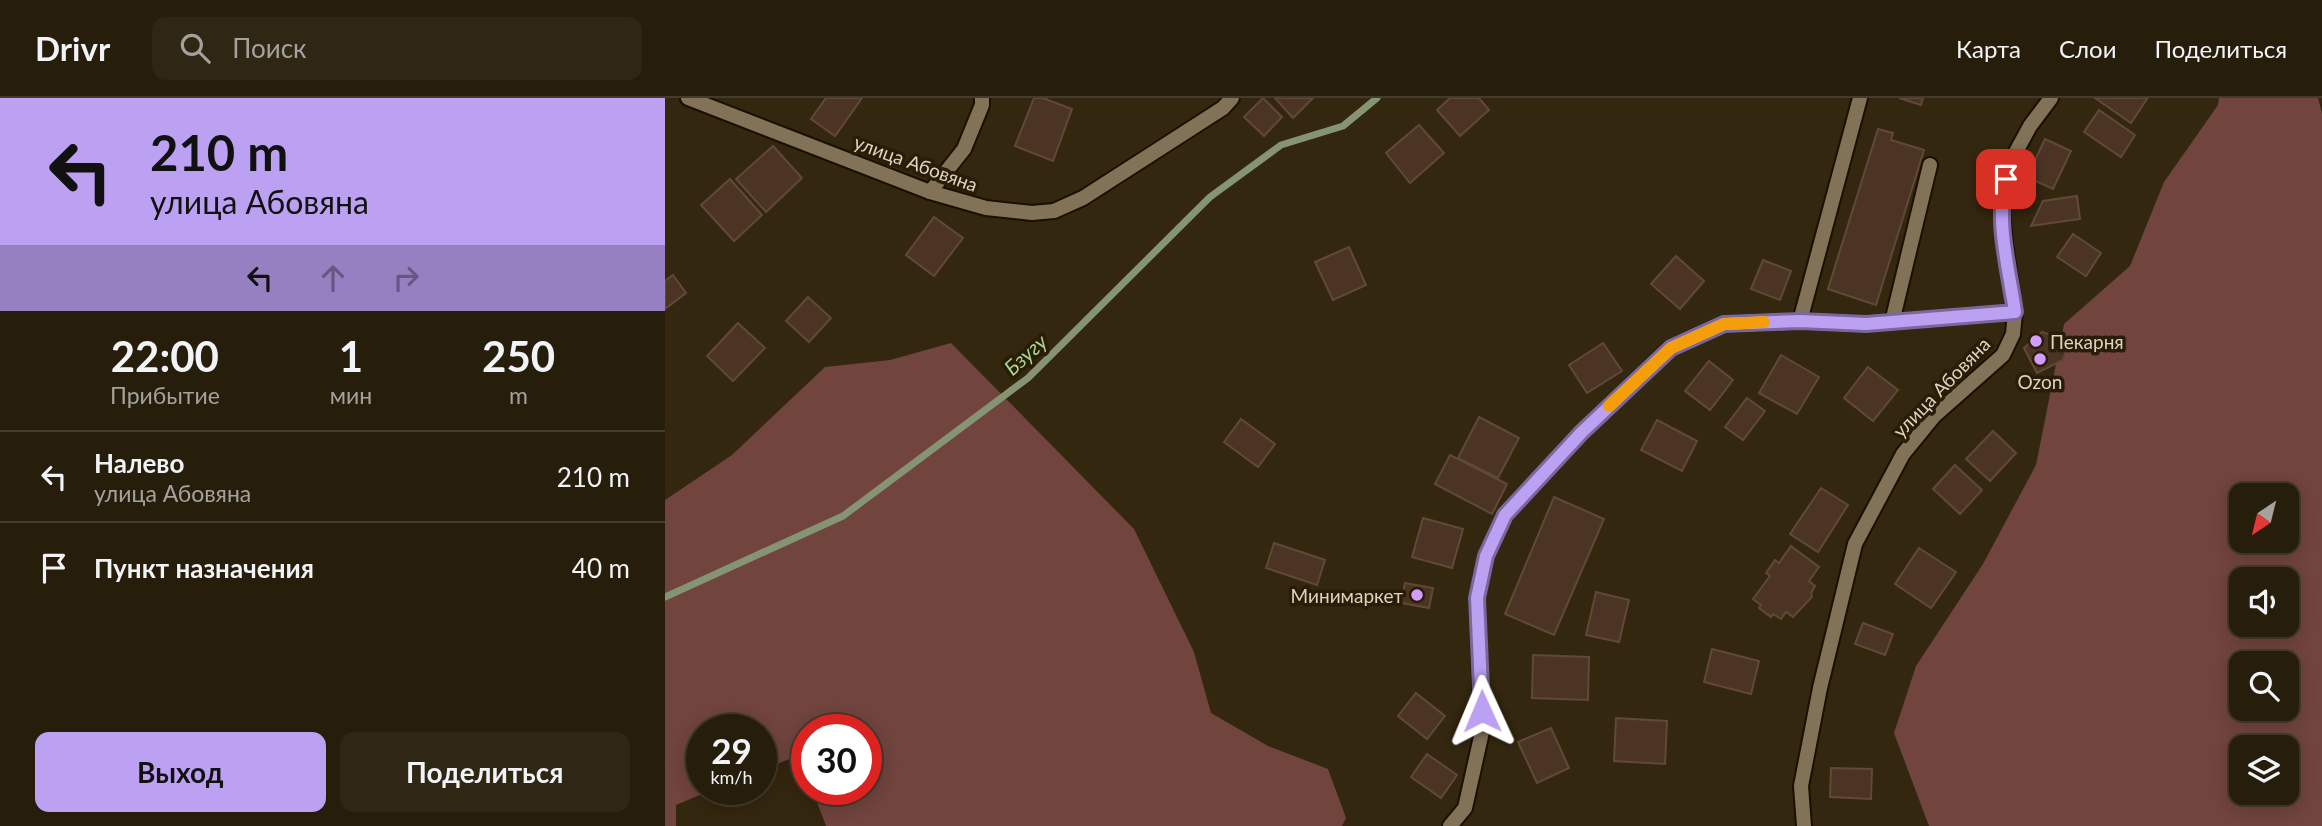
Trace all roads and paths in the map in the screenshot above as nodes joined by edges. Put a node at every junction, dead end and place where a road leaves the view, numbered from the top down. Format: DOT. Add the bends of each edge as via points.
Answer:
graph roads {
  1 [pos="688,98"];
  2 [pos="982,98"];
  3 [pos="1232,98"];
  4 [pos="1860,98"];
  5 [pos="2051,98"];
  6 [pos="1930,165"];
  7 [pos="930,192"];
  8 [pos="2015,312"];
  9 [pos="1800,321"];
  10 [pos="1892,322"];
  11 [pos="1450,826"];
  12 [pos="1804,826"];
  1 -- 7 [label="street, улица Абовяна"];
  2 -- 7 [label="street" via="964,149"];
  3 -- 7 [label="street, улица Абовяна" via="1083,198 1054,211 986,208"];
  4 -- 9 [label="street"];
  5 -- 8 [label="street, улица Абовяна" via="2011,161 2001,198"];
  6 -- 10 [label="street"];
  8 -- 10 [label="street"];
  8 -- 12 [label="street, улица Абовяна" via="2014,334 2003,355 1934,416 1903,454 1855,544 1801,786"];
  9 -- 10 [label="street"];
  9 -- 11 [label="street" via="1724,324 1671,348 1582,432 1505,515 1486,556 1477,598 1482,732 1465,808"];
}
